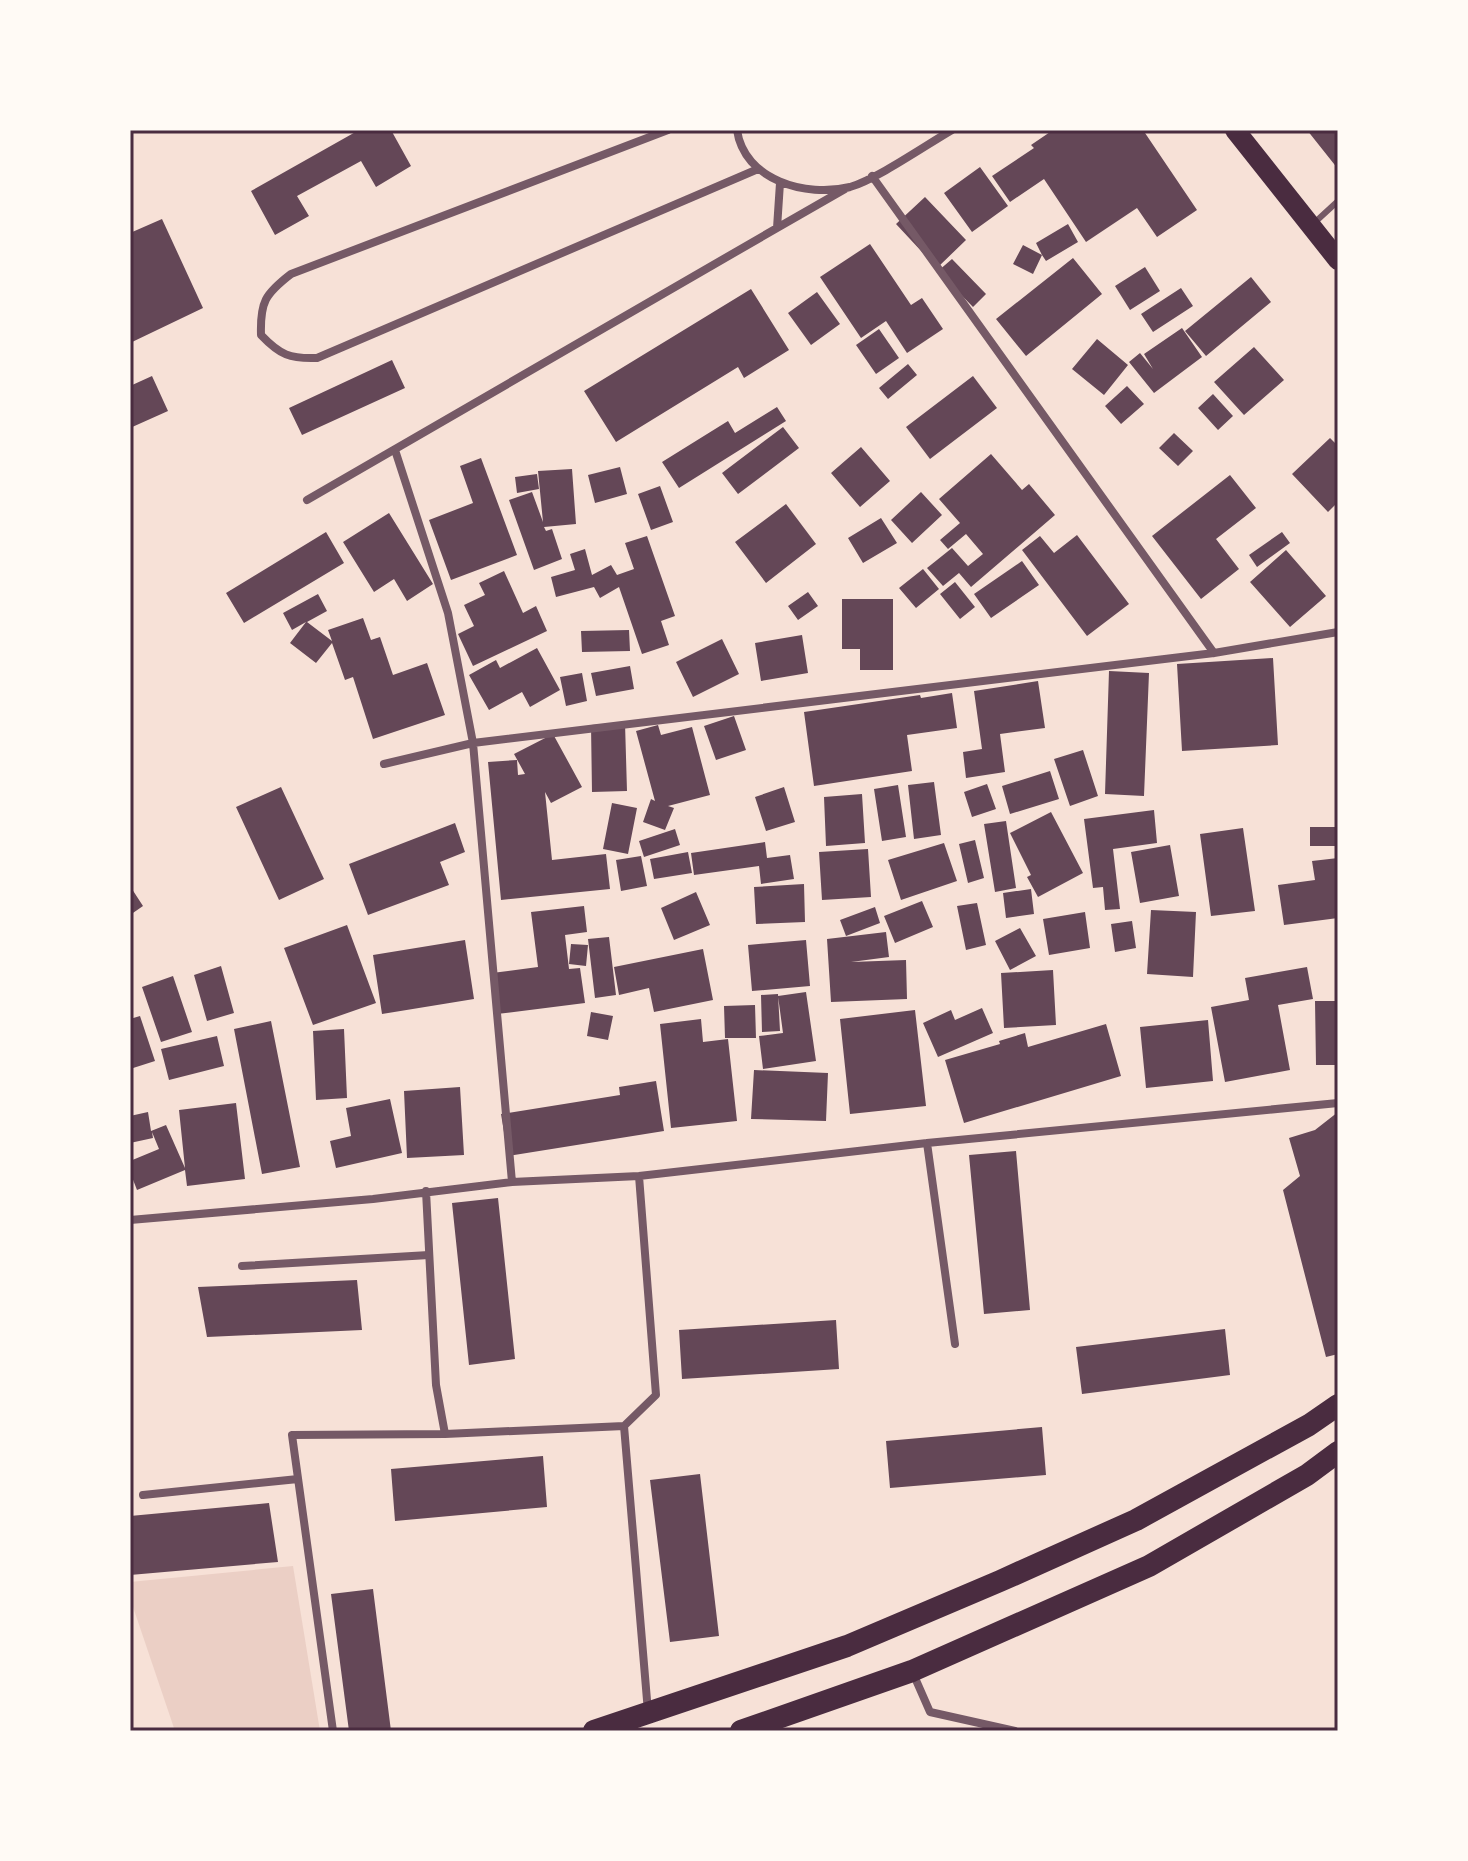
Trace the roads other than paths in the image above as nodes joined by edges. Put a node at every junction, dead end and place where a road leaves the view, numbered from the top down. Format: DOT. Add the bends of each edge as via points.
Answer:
graph roads {
  1 [pos="668,130"];
  2 [pos="737,130"];
  3 [pos="952,130"];
  4 [pos="1235,130"];
  5 [pos="758,169"];
  6 [pos="872,176"];
  7 [pos="780,183"];
  8 [pos="850,187"];
  9 [pos="1338,201"];
  10 [pos="1310,226"];
  11 [pos="777,228"];
  12 [pos="1338,260"];
  13 [pos="395,450"];
  14 [pos="307,500"];
  15 [pos="1338,632"];
  16 [pos="1214,653"];
  17 [pos="473,743"];
  18 [pos="384,764"];
  19 [pos="1338,1103"];
  20 [pos="927,1143"];
  21 [pos="639,1176"];
  22 [pos="512,1182"];
  23 [pos="426,1191"];
  24 [pos="130,1220"];
  25 [pos="429,1255"];
  26 [pos="242,1266"];
  27 [pos="955,1344"];
  28 [pos="1338,1405"];
  29 [pos="624,1426"];
  30 [pos="445,1434"];
  31 [pos="1338,1452"];
  32 [pos="298,1479"];
  33 [pos="143,1495"];
  34 [pos="912,1671"];
  35 [pos="648,1712"];
  36 [pos="333,1731"];
  37 [pos="594,1731"];
  38 [pos="741,1731"];
  39 [pos="1015,1731"];
  1 -- 5 [label="street" via="291,274 270,291 260,311 261,335 275,350 296,359 317,358"];
  2 -- 5 [label="street"];
  3 -- 6 [label="street"];
  4 -- 10 [label="main road"];
  5 -- 7 [label="street"];
  6 -- 8 [label="street"];
  6 -- 16 [label="street"];
  7 -- 8 [label="street"];
  7 -- 11 [label="street"];
  8 -- 11 [label="street"];
  9 -- 10 [label="lane"];
  10 -- 12 [label="main road"];
  11 -- 13 [label="street"];
  13 -- 14 [label="street"];
  13 -- 17 [label="street" via="448,613"];
  15 -- 16 [label="street"];
  16 -- 17 [label="street"];
  17 -- 18 [label="street"];
  17 -- 22 [label="street"];
  19 -- 20 [label="street"];
  20 -- 21 [label="street"];
  20 -- 27 [label="street"];
  21 -- 22 [label="street"];
  21 -- 29 [label="street" via="656,1395"];
  22 -- 23 [label="street"];
  23 -- 24 [label="street"];
  23 -- 25 [label="street"];
  25 -- 26 [label="street"];
  25 -- 30 [label="street" via="436,1385"];
  28 -- 35 [label="highway" via="1136,1520 1013,1575 847,1646"];
  29 -- 30 [label="street"];
  29 -- 35 [label="street"];
  30 -- 32 [label="street" via="292,1435"];
  31 -- 34 [label="highway" via="1149,1566"];
  32 -- 33 [label="street"];
  32 -- 36 [label="street"];
  34 -- 38 [label="highway"];
  34 -- 39 [label="street" via="930,1712"];
  35 -- 37 [label="highway"];
}
